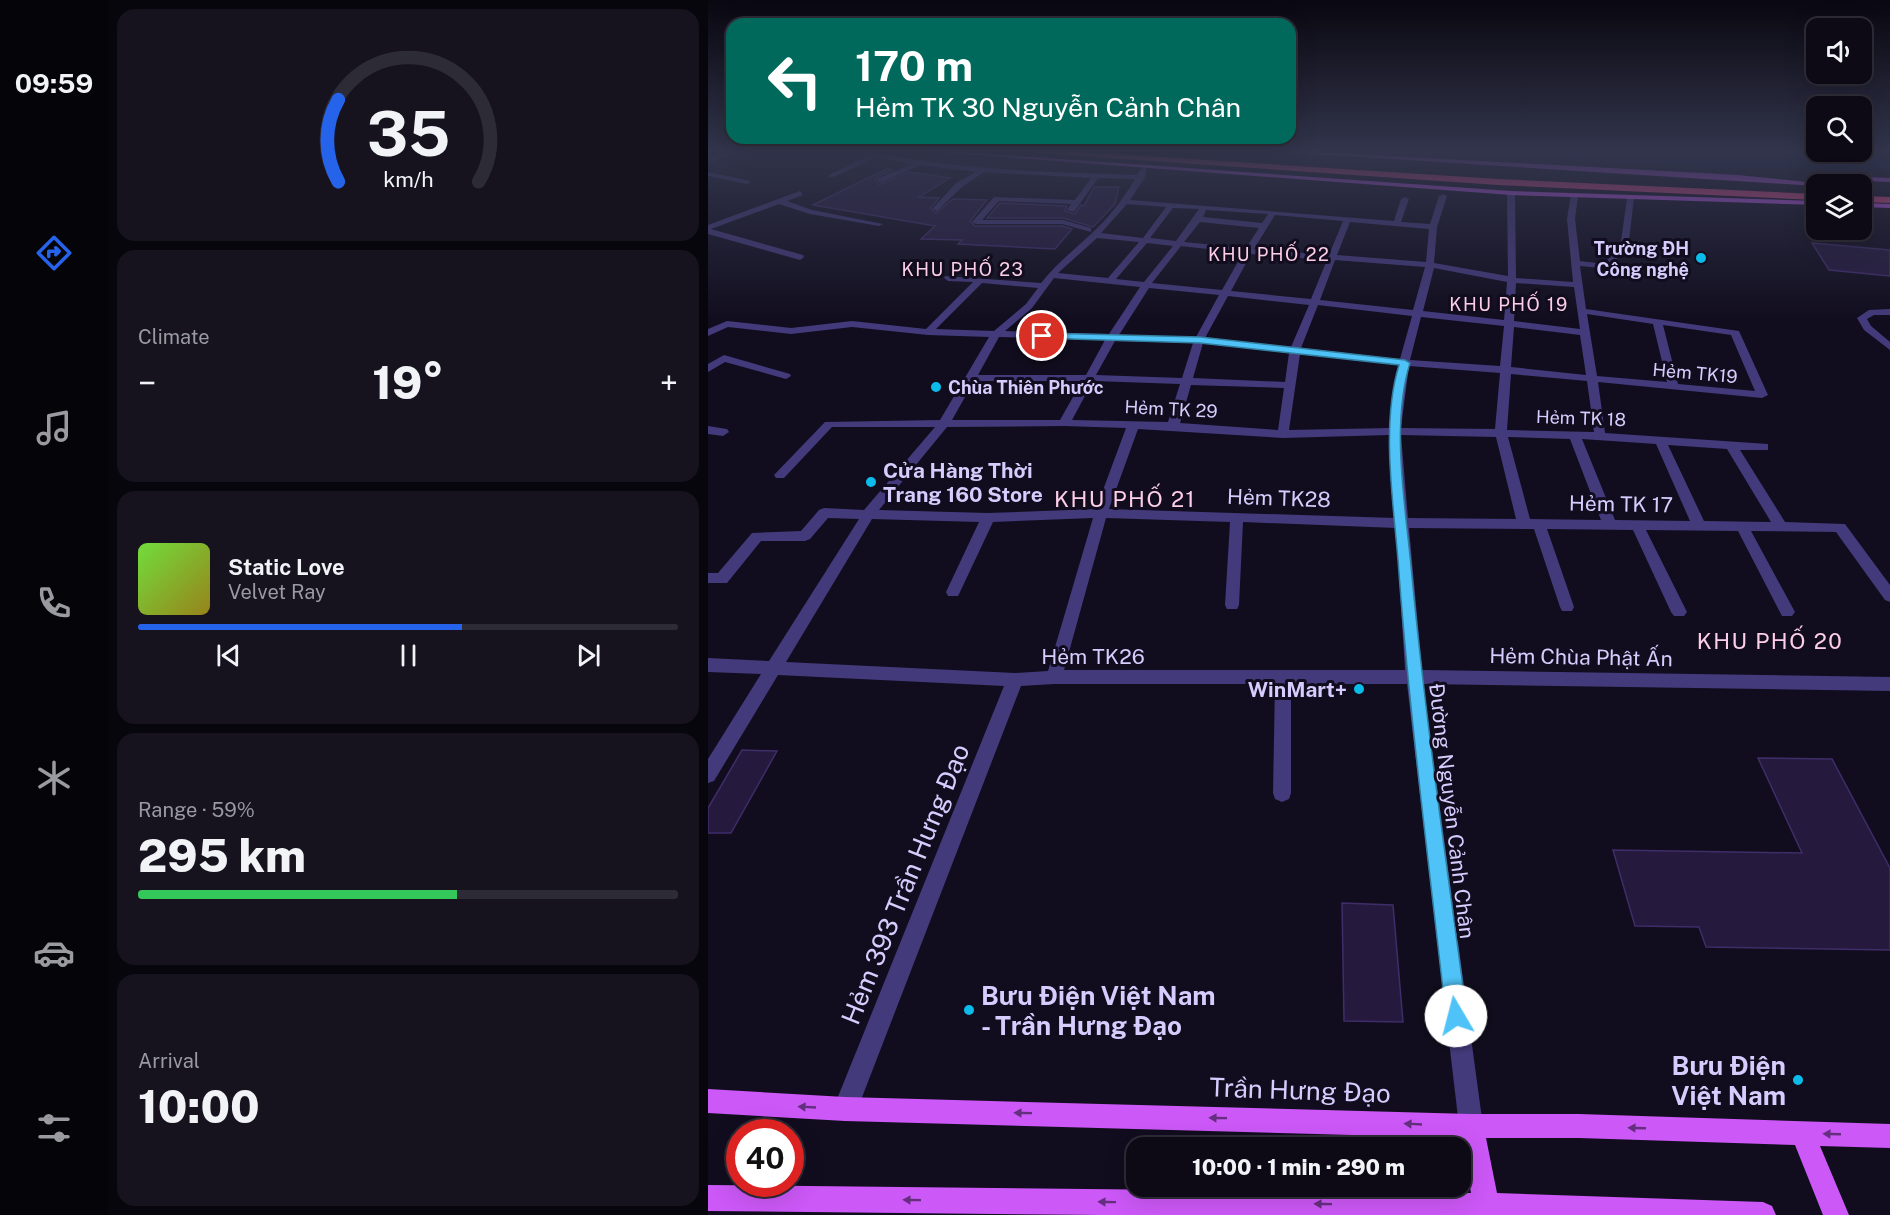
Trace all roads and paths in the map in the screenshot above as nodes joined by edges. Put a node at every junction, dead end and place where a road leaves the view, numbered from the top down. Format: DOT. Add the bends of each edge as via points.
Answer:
graph roads {
  1 [pos="1204,207"];
  2 [pos="762,208"];
  3 [pos="800,208"];
  4 [pos="990,208"];
  5 [pos="1073,208"];
  6 [pos="1119,208"];
  7 [pos="1169,208"];
  8 [pos="1214,208"];
  9 [pos="1402,208"];
  10 [pos="1435,208"];
  11 [pos="1512,208"];
  12 [pos="1572,208"];
  13 [pos="1630,208"];
  14 [pos="1273,212"];
  15 [pos="1348,218"];
  16 [pos="1198,219"];
  17 [pos="1063,222"];
  18 [pos="1397,223"];
  19 [pos="879,224"];
  20 [pos="1265,226"];
  21 [pos="1433,227"];
  22 [pos="708,230"];
  23 [pos="1091,233"];
  24 [pos="1145,240"];
  25 [pos="1179,244"];
  26 [pos="1248,251"];
  27 [pos="801,257"];
  28 [pos="1333,257"];
  29 [pos="1577,263"];
  30 [pos="1430,265"];
  31 [pos="1054,275"];
  32 [pos="948,278"];
  33 [pos="980,280"];
  34 [pos="1512,280"];
  35 [pos="1110,281"];
  36 [pos="1146,285"];
  37 [pos="1578,285"];
  38 [pos="1044,286"];
  39 [pos="1224,294"];
  40 [pos="1314,303"];
  41 [pos="1583,311"];
  42 [pos="1418,312"];
  43 [pos="1890,312"];
  44 [pos="1657,322"];
  45 [pos="1509,323"];
  46 [pos="928,332"];
  47 [pos="708,333"];
  48 [pos="1585,333"];
  49 [pos="995,335"];
  50 [pos="1112,337"];
  51 [pos="1200,340"];
  52 [pos="1890,347"];
  53 [pos="1296,350"];
  54 [pos="1405,363"];
  55 [pos="708,369"];
  56 [pos="1505,370"];
  57 [pos="786,376"];
  58 [pos="972,378"];
  59 [pos="1089,378"];
  60 [pos="1592,380"];
  61 [pos="1186,381"];
  62 [pos="1290,385"];
  63 [pos="1674,388"];
  64 [pos="945,422"];
  65 [pos="1064,423"];
  66 [pos="1133,425"];
  67 [pos="1173,426"];
  68 [pos="708,430"];
  69 [pos="1395,431"];
  70 [pos="723,432"];
  71 [pos="1283,434"];
  72 [pos="1502,434"];
  73 [pos="1574,435"];
  74 [pos="1600,436"];
  75 [pos="1660,440"];
  76 [pos="1731,446"];
  77 [pos="1764,447"];
  78 [pos="780,475"];
  79 [pos="869,513"];
  80 [pos="1101,513"];
  81 [pos="988,518"];
  82 [pos="1237,518"];
  83 [pos="1401,523"];
  84 [pos="1524,524"];
  85 [pos="1539,524"];
  86 [pos="1610,525"];
  87 [pos="1637,525"];
  88 [pos="1699,525"];
  89 [pos="1742,526"];
  90 [pos="1781,526"];
  91 [pos="708,578"];
  92 [pos="953,592"];
  93 [pos="1890,596"];
  94 [pos="1232,605"];
  95 [pos="1567,607"];
  96 [pos="1679,612"];
  97 [pos="1787,612"];
  98 [pos="708,665"];
  99 [pos="772,669"];
  100 [pos="1054,677"];
  101 [pos="1414,677"];
  102 [pos="1283,678"];
  103 [pos="1015,680"];
  104 [pos="1890,684"];
  105 [pos="708,775"];
  106 [pos="1282,794"];
  107 [pos="708,1101"];
  108 [pos="845,1109"];
  109 [pos="1471,1126"];
  110 [pos="1802,1133"];
  111 [pos="1890,1136"];
  112 [pos="708,1197"];
  113 [pos="1487,1210"];
  114 [pos="1763,1215"];
  115 [pos="1836,1215"];
  1 -- 16 [label="street"];
  2 -- 22 [label="street"];
  3 -- 19 [label="street"];
  4 -- 17 [label="street" via="976,222"];
  5 -- 17 [label="street"];
  6 -- 23 [label="street"];
  7 -- 24 [label="street"];
  8 -- 14 [label="street"];
  9 -- 18 [label="street"];
  10 -- 21 [label="street, Đường Nguyễn Cảnh Chân"];
  11 -- 34 [label="street"];
  12 -- 29 [label="street"];
  13 -- 29 [label="street" via="1625,241 1607,267"];
  14 -- 15 [label="street"];
  14 -- 20 [label="street"];
  15 -- 18 [label="street"];
  15 -- 28 [label="street"];
  16 -- 20 [label="street"];
  16 -- 25 [label="street"];
  17 -- 23 [label="street"];
  18 -- 21 [label="street"];
  20 -- 26 [label="street"];
  21 -- 30 [label="street, Đường Nguyễn Cảnh Chân"];
  22 -- 27 [label="street"];
  23 -- 24 [label="street"];
  23 -- 31 [label="street"];
  24 -- 25 [label="street"];
  24 -- 35 [label="street"];
  25 -- 26 [label="street"];
  25 -- 36 [label="street"];
  26 -- 28 [label="street"];
  26 -- 39 [label="street"];
  28 -- 30 [label="street"];
  28 -- 40 [label="street"];
  29 -- 37 [label="street"];
  30 -- 34 [label="street"];
  30 -- 42 [label="street, Đường Nguyễn Cảnh Chân"];
  31 -- 35 [label="street"];
  31 -- 38 [label="street"];
  32 -- 33 [label="street"];
  33 -- 38 [label="street"];
  33 -- 46 [label="street"];
  34 -- 37 [label="street"];
  34 -- 45 [label="street"];
  35 -- 36 [label="street"];
  36 -- 39 [label="street"];
  36 -- 50 [label="street"];
  37 -- 41 [label="street"];
  38 -- 49 [label="street" via="1029,306"];
  39 -- 40 [label="street"];
  39 -- 51 [label="street"];
  40 -- 42 [label="street"];
  40 -- 53 [label="street"];
  41 -- 44 [label="street, Hẻm TK19"];
  41 -- 48 [label="street"];
  42 -- 45 [label="street"];
  42 -- 54 [label="street, Đường Nguyễn Cảnh Chân"];
  43 -- 52 [label="street" via="1872,312 1862,318 1867,328"];
  44 -- 63 [label="street"];
  44 -- 63 [label="street, Hẻm TK19" via="1735,333 1762,396"];
  45 -- 48 [label="street"];
  45 -- 56 [label="street"];
  46 -- 47 [label="street, Hẻm TK19" via="852,324 791,331 727,324"];
  46 -- 49 [label="street, Hẻm TK19"];
  48 -- 60 [label="street"];
  49 -- 50 [label="street, Hẻm TK19"];
  49 -- 58 [label="street"];
  50 -- 51 [label="street, Hẻm TK19"];
  50 -- 59 [label="street"];
  51 -- 53 [label="street, Hẻm TK19"];
  51 -- 61 [label="street"];
  53 -- 54 [label="street, Hẻm TK19"];
  53 -- 62 [label="street"];
  54 -- 56 [label="street, Hẻm TK19"];
  54 -- 69 [label="street, Đường Nguyễn Cảnh Chân"];
  55 -- 57 [label="street" via="724,358"];
  56 -- 60 [label="street, Hẻm TK19"];
  56 -- 72 [label="street"];
  58 -- 59 [label="street"];
  58 -- 64 [label="street"];
  59 -- 61 [label="street"];
  59 -- 65 [label="street"];
  60 -- 63 [label="street, Hẻm TK19"];
  60 -- 74 [label="street"];
  61 -- 62 [label="street"];
  61 -- 67 [label="street"];
  62 -- 71 [label="street"];
  64 -- 65 [label="street, Hẻm TK 29"];
  64 -- 78 [label="street, Hẻm TK 29" via="829,424"];
  64 -- 79 [label="street"];
  65 -- 66 [label="street, Hẻm TK 29"];
  66 -- 67 [label="street, Hẻm TK 29"];
  66 -- 80 [label="street"];
  67 -- 71 [label="street, Hẻm TK 29"];
  68 -- 70 [label="street"];
  69 -- 71 [label="street, Hẻm TK 29"];
  69 -- 72 [label="street, Hẻm TK 18"];
  69 -- 83 [label="street, Đường Nguyễn Cảnh Chân"];
  72 -- 73 [label="street, Hẻm TK 18"];
  72 -- 84 [label="street"];
  73 -- 74 [label="street, Hẻm TK 18"];
  73 -- 86 [label="street"];
  74 -- 75 [label="street, Hẻm TK 18"];
  75 -- 76 [label="street, Hẻm TK 18"];
  75 -- 88 [label="street"];
  76 -- 77 [label="street, Hẻm TK 18"];
  76 -- 90 [label="street"];
  79 -- 81 [label="street, Hẻm TK28"];
  79 -- 91 [label="street, Hẻm TK28" via="824,513 805,537 757,536 722,579"];
  79 -- 99 [label="street"];
  80 -- 81 [label="street, Hẻm TK28"];
  80 -- 82 [label="street, Hẻm TK28"];
  80 -- 100 [label="street"];
  81 -- 92 [label="street"];
  82 -- 83 [label="street, Hẻm TK28"];
  82 -- 94 [label="street"];
  83 -- 84 [label="street, Hẻm TK 17"];
  83 -- 101 [label="street, Đường Nguyễn Cảnh Chân"];
  84 -- 85 [label="street, Hẻm TK 17"];
  85 -- 86 [label="street, Hẻm TK 17"];
  85 -- 95 [label="street"];
  86 -- 87 [label="street, Hẻm TK 17"];
  87 -- 88 [label="street, Hẻm TK 17"];
  87 -- 96 [label="street"];
  88 -- 89 [label="street, Hẻm TK 17"];
  89 -- 90 [label="street, Hẻm TK 17"];
  89 -- 97 [label="street"];
  90 -- 93 [label="street, Hẻm TK 17" via="1840,527"];
  98 -- 99 [label="street, Hẻm TK26"];
  99 -- 103 [label="street, Hẻm TK26"];
  99 -- 105 [label="street"];
  100 -- 102 [label="street, Hẻm TK26"];
  100 -- 103 [label="street, Hẻm TK26"];
  101 -- 102 [label="street, Hẻm TK26"];
  101 -- 104 [label="street, Hẻm Chùa Phật Ấn"];
  101 -- 109 [label="street, Đường Nguyễn Cảnh Chân"];
  102 -- 106 [label="street"];
  103 -- 108 [label="street, Hẻm 393 Trần Hưng Ðạo"];
  108 -- 107 [label="main road, Trần Hưng Đạo, one-way"];
  109 -- 108 [label="main road, Trần Hưng Đạo, one-way"];
  110 -- 109 [label="main road, Trần Hưng Đạo, one-way"];
  109 -- 113 [label="main road"];
  111 -- 110 [label="main road, Trần Hưng Đạo, one-way"];
  110 -- 115 [label="main road"];
  113 -- 112 [label="main road, one-way"];
  113 -- 114 [label="main road"];
}
